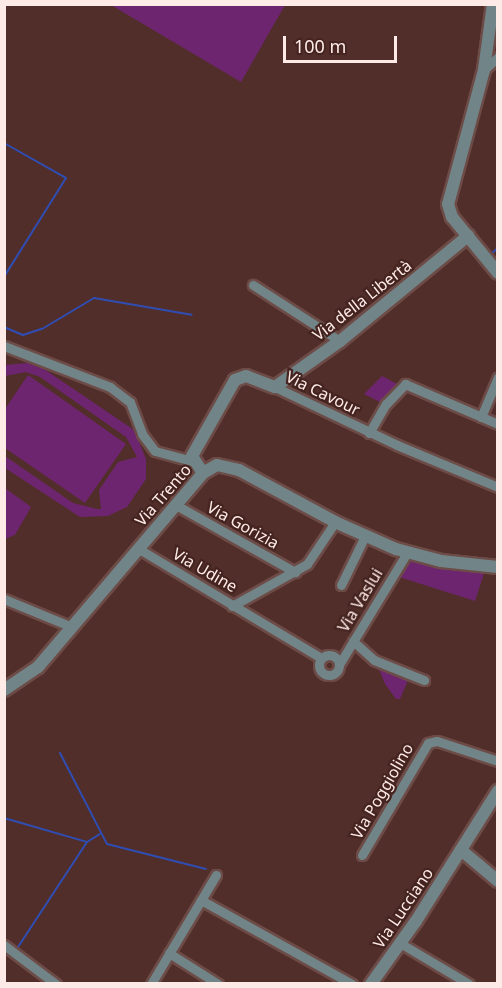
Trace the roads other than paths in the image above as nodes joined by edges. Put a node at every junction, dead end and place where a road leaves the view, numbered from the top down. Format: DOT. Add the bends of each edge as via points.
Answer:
graph roads {
  1 [pos="492,4"];
  2 [pos="498,57"];
  3 [pos="484,70"];
  4 [pos="468,236"];
  5 [pos="498,273"];
  6 [pos="253,285"];
  7 [pos="340,340"];
  8 [pos="4,346"];
  9 [pos="498,377"];
  10 [pos="275,387"];
  11 [pos="481,417"];
  12 [pos="498,424"];
  13 [pos="369,433"];
  14 [pos="193,462"];
  15 [pos="203,473"];
  16 [pos="498,487"];
  17 [pos="176,505"];
  18 [pos="335,522"];
  19 [pos="365,536"];
  20 [pos="139,549"];
  21 [pos="407,553"];
  22 [pos="498,567"];
  23 [pos="295,572"];
  24 [pos="341,585"];
  25 [pos="4,599"];
  26 [pos="232,606"];
  27 [pos="72,627"];
  28 [pos="353,641"];
  29 [pos="321,658"];
  30 [pos="340,663"];
  31 [pos="424,680"];
  32 [pos="4,690"];
  33 [pos="498,761"];
  34 [pos="498,791"];
  35 [pos="461,849"];
  36 [pos="362,855"];
  37 [pos="216,875"];
  38 [pos="498,881"];
  39 [pos="201,900"];
  40 [pos="400,943"];
  41 [pos="4,945"];
  42 [pos="170,953"];
  43 [pos="449,979"];
  44 [pos="56,984"];
  45 [pos="151,984"];
  46 [pos="218,984"];
  47 [pos="352,984"];
  48 [pos="371,984"];
  49 [pos="470,984"];
  1 -- 3 [label="street"];
  2 -- 3 [label="street"];
  3 -- 4 [label="street" via="448,204 452,217"];
  4 -- 5 [label="street"];
  4 -- 7 [label="street, Via della Libertà"];
  6 -- 7 [label="street"];
  7 -- 10 [label="street, Via della Libertà"];
  8 -- 14 [label="street" via="110,387 130,402 142,434 155,451"];
  9 -- 11 [label="street"];
  10 -- 13 [label="street, Via Cavour"];
  10 -- 14 [label="street, Via Cavour" via="246,376 235,380"];
  11 -- 12 [label="street"];
  11 -- 13 [label="street" via="403,384"];
  13 -- 16 [label="street, Via Cavour"];
  14 -- 15 [label="street"];
  15 -- 17 [label="street, Via Trento"];
  15 -- 18 [label="street, Via Trento" via="217,465 239,470"];
  17 -- 20 [label="street, Via Trento"];
  17 -- 23 [label="street, Via Gorizia"];
  18 -- 19 [label="street, Via Trento"];
  18 -- 23 [label="street, Via Udine" via="322,546"];
  19 -- 21 [label="street, Via Trento"];
  19 -- 24 [label="street"];
  20 -- 26 [label="street, Via Udine"];
  20 -- 27 [label="street, Via Trento"];
  21 -- 22 [label="street, Via Trento" via="465,566"];
  21 -- 28 [label="street, Via Vaslui"];
  23 -- 26 [label="street, Via Udine"];
  25 -- 27 [label="street"];
  26 -- 29 [label="street"];
  27 -- 32 [label="street, Via Trento" via="38,667"];
  28 -- 30 [label="street, Via Vaslui"];
  28 -- 31 [label="street" via="374,660"];
  29 -- 30 [label="street" via="331,655"];
  29 -- 30 [label="street" via="319,668 327,676 336,673"];
  33 -- 36 [label="street, Via Poggiolino" via="437,741 428,743"];
  34 -- 35 [label="street, Via Lucciano"];
  35 -- 38 [label="street"];
  35 -- 40 [label="street, Via Lucciano"];
  37 -- 39 [label="street"];
  39 -- 42 [label="street"];
  39 -- 47 [label="street"];
  40 -- 43 [label="street"];
  40 -- 48 [label="street, Via Lucciano"];
  41 -- 44 [label="street"];
  42 -- 45 [label="street"];
  42 -- 46 [label="street"];
  43 -- 49 [label="street"];
}
